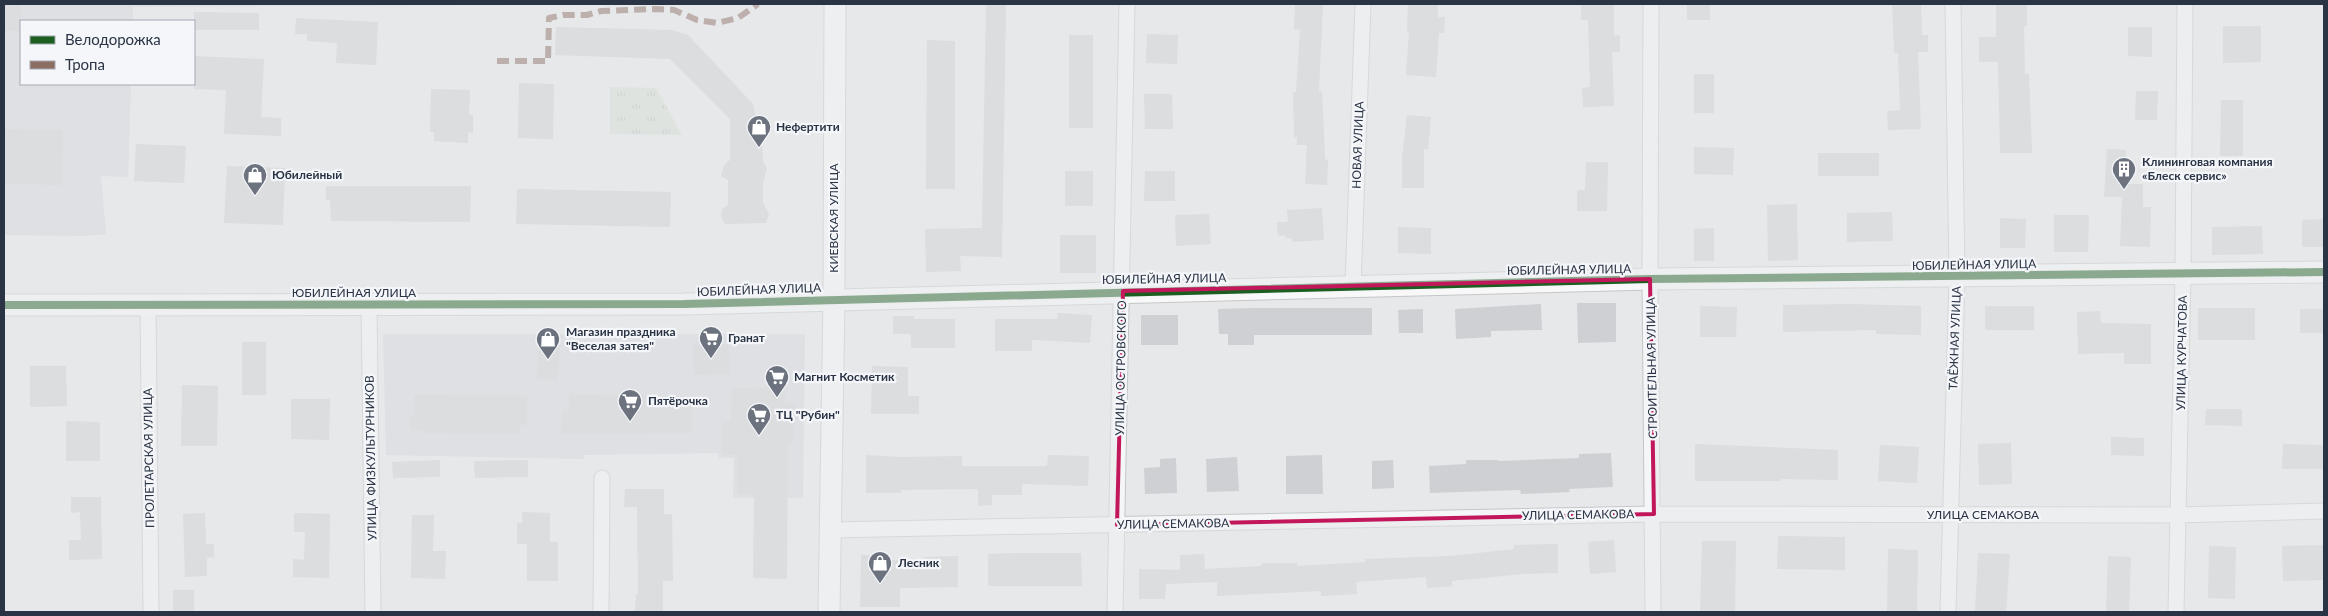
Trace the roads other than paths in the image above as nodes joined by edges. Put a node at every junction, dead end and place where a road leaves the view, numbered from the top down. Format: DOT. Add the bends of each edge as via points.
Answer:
graph roads {
  1 [pos="836,4"];
  2 [pos="1128,4"];
  3 [pos="1363,4"];
  4 [pos="1651,4"];
  5 [pos="1953,4"];
  6 [pos="2185,4"];
  7 [pos="2324,272"];
  8 [pos="2183,274"];
  9 [pos="1957,277"];
  10 [pos="1650,279"];
  11 [pos="1353,286"];
  12 [pos="1123,291"];
  13 [pos="834,299"];
  14 [pos="148,304"];
  15 [pos="4,305"];
  16 [pos="369,305"];
  17 [pos="602,478"];
  18 [pos="2324,511"];
  19 [pos="1654,514"];
  20 [pos="1950,515"];
  21 [pos="2178,515"];
  22 [pos="1117,525"];
  23 [pos="831,530"];
  24 [pos="151,612"];
  25 [pos="373,612"];
  26 [pos="601,612"];
  27 [pos="829,612"];
  28 [pos="1115,612"];
  29 [pos="1653,612"];
  30 [pos="1948,612"];
  31 [pos="2176,612"];
  1 -- 13 [label="street, КИЕВСКАЯ УЛИЦА"];
  2 -- 12 [label="street, УЛИЦА ОСТРОВСКОГО"];
  3 -- 11 [label="street, НОВАЯ УЛИЦА"];
  4 -- 10 [label="street, СТРОИТЕЛЬНАЯ УЛИЦА"];
  5 -- 9 [label="street, ТАЁЖНАЯ УЛИЦА"];
  6 -- 8 [label="street, УЛИЦА КУРЧАТОВА"];
  7 -- 8 [label="street, ЮБИЛЕЙНАЯ УЛИЦА"];
  8 -- 9 [label="street, ЮБИЛЕЙНАЯ УЛИЦА"];
  8 -- 21 [label="street, УЛИЦА КУРЧАТОВА"];
  9 -- 10 [label="street, ЮБИЛЕЙНАЯ УЛИЦА"];
  9 -- 20 [label="street, ТАЁЖНАЯ УЛИЦА"];
  10 -- 11 [label="street, ЮБИЛЕЙНАЯ УЛИЦА"];
  10 -- 19 [label="street, СТРОИТЕЛЬНАЯ УЛИЦА"];
  11 -- 12 [label="street, ЮБИЛЕЙНАЯ УЛИЦА"];
  12 -- 13 [label="street, ЮБИЛЕЙНАЯ УЛИЦА"];
  12 -- 22 [label="street, УЛИЦА ОСТРОВСКОГО"];
  13 -- 16 [label="street, ЮБИЛЕЙНАЯ УЛИЦА" via="547,306"];
  13 -- 23 [label="street, КИЕВСКАЯ УЛИЦА"];
  14 -- 15 [label="street, ЮБИЛЕЙНАЯ УЛИЦА"];
  14 -- 16 [label="street, ЮБИЛЕЙНАЯ УЛИЦА"];
  14 -- 24 [label="street, ПРОЛЕТАРСКАЯ УЛИЦА"];
  16 -- 25 [label="street, УЛИЦА ФИЗКУЛЬТУРНИКОВ"];
  17 -- 26 [label="street"];
  18 -- 21 [label="street, УЛИЦА СЕМАКОВА"];
  19 -- 20 [label="street, УЛИЦА СЕМАКОВА"];
  19 -- 22 [label="street, УЛИЦА СЕМАКОВА"];
  19 -- 29 [label="street, СТРОИТЕЛЬНАЯ УЛИЦА"];
  20 -- 21 [label="street, УЛИЦА СЕМАКОВА"];
  20 -- 30 [label="street, ТАЁЖНАЯ УЛИЦА"];
  21 -- 31 [label="street, УЛИЦА КУРЧАТОВА"];
  22 -- 23 [label="street, УЛИЦА СЕМАКОВА"];
  22 -- 28 [label="street, УЛИЦА ОСТРОВСКОГО"];
  23 -- 27 [label="street, КИЕВСКАЯ УЛИЦА"];
}
